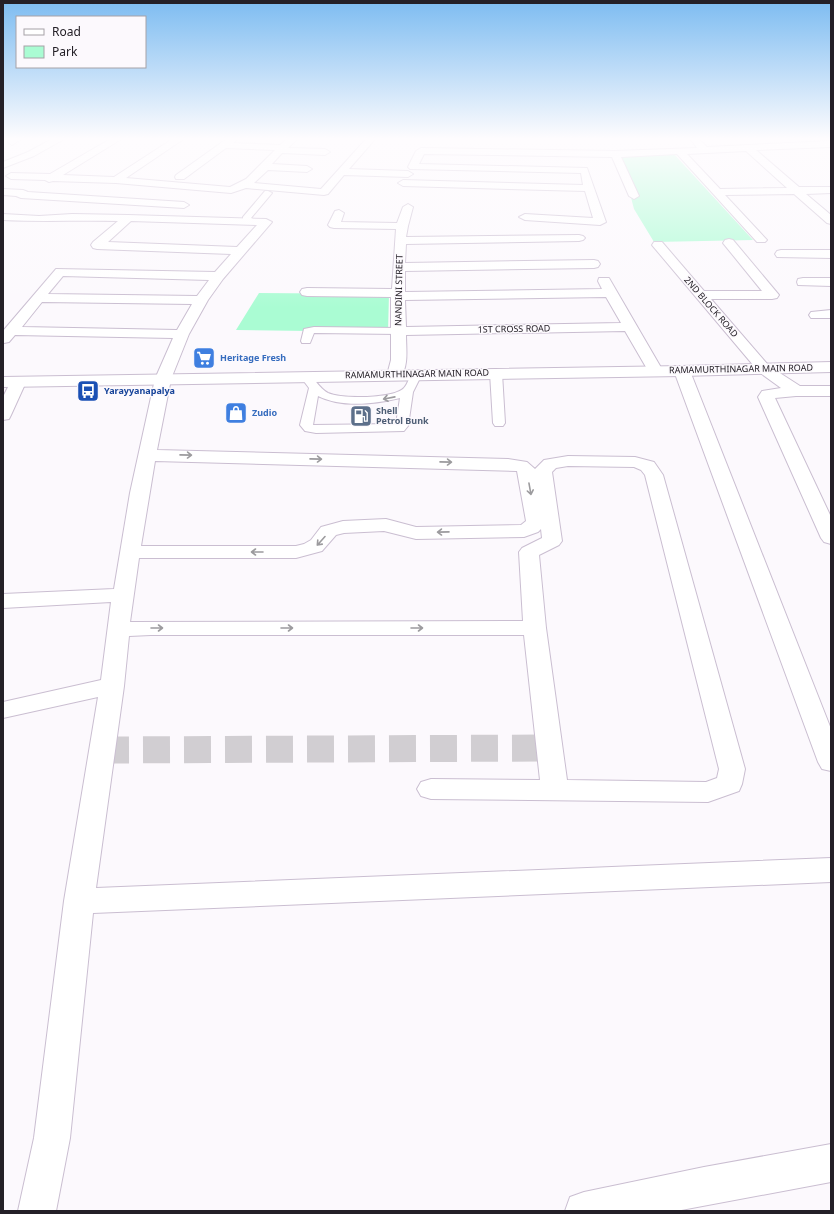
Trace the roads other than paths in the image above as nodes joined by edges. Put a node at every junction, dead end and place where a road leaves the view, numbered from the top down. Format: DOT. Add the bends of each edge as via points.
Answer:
graph roads {
  1 [pos="21,195"];
  2 [pos="32,195"];
  3 [pos="267,195"];
  4 [pos="592,195"];
  5 [pos="718,195"];
  6 [pos="800,195"];
  7 [pos="9,202"];
  8 [pos="195,205"];
  9 [pos="408,207"];
  10 [pos="552,208"];
  11 [pos="581,208"];
  12 [pos="596,209"];
  13 [pos="339,213"];
  14 [pos="3,217"];
  15 [pos="128,218"];
  16 [pos="571,220"];
  17 [pos="249,221"];
  18 [pos="831,221"];
  19 [pos="402,226"];
  20 [pos="579,238"];
  21 [pos="761,240"];
  22 [pos="400,241"];
  23 [pos="728,243"];
  24 [pos="658,245"];
  25 [pos="240,251"];
  26 [pos="781,254"];
  27 [pos="831,254"];
  28 [pos="594,264"];
  29 [pos="400,267"];
  30 [pos="218,276"];
  31 [pos="803,282"];
  32 [pos="831,282"];
  33 [pos="307,292"];
  34 [pos="611,293"];
  35 [pos="398,294"];
  36 [pos="701,295"];
  37 [pos="38,298"];
  38 [pos="201,300"];
  39 [pos="816,314"];
  40 [pos="831,314"];
  41 [pos="630,327"];
  42 [pos="399,331"];
  43 [pos="182,334"];
  44 [pos="7,336"];
  45 [pos="306,341"];
  46 [pos="831,367"];
  47 [pos="764,369"];
  48 [pos="655,371"];
  49 [pos="682,371"];
  50 [pos="496,372"];
  51 [pos="396,374"];
  52 [pos="416,374"];
  53 [pos="162,379"];
  54 [pos="10,382"];
  55 [pos="310,382"];
  56 [pos="796,391"];
  57 [pos="831,391"];
  58 [pos="407,392"];
  59 [pos="3,415"];
  60 [pos="499,423"];
  61 [pos="147,455"];
  62 [pos="831,538"];
  63 [pos="130,552"];
  64 [pos="123,595"];
  65 [pos="3,602"];
  66 [pos="535,628"];
  67 [pos="118,630"];
  68 [pos="112,686"];
  69 [pos="3,710"];
  70 [pos="831,762"];
  71 [pos="431,789"];
  72 [pos="555,789"];
  73 [pos="831,870"];
  74 [pos="79,901"];
  75 [pos="831,1163"];
  76 [pos="37,1211"];
  77 [pos="584,1211"];
  1 -- 7 [label="street"];
  2 -- 8 [label="street"];
  3 -- 17 [label="lane" via="246,219"];
  4 -- 12 [label="street"];
  5 -- 21 [label="street"];
  6 -- 18 [label="street"];
  9 -- 19 [label="street, NANDINI STREET"];
  10 -- 16 [label="street" via="523,212"];
  11 -- 12 [label="street"];
  12 -- 16 [label="street" via="600,222"];
  13 -- 19 [label="street" via="334,225"];
  14 -- 15 [label="street" via="39,220 72,217"];
  15 -- 17 [label="street"];
  15 -- 25 [label="street" via="97,245"];
  16 -- 20 [label="street"];
  17 -- 25 [label="street" via="266,222"];
  19 -- 22 [label="street, NANDINI STREET"];
  20 -- 22 [label="street"];
  20 -- 28 [label="street"];
  22 -- 29 [label="street, NANDINI STREET"];
  23 -- 36 [label="street" via="772,295"];
  24 -- 36 [label="street, 2ND BLOCK ROAD"];
  25 -- 30 [label="street"];
  26 -- 27 [label="street"];
  28 -- 29 [label="street"];
  28 -- 34 [label="street"];
  29 -- 35 [label="street, NANDINI STREET"];
  30 -- 37 [label="street" via="60,272"];
  30 -- 38 [label="street"];
  31 -- 32 [label="street"];
  33 -- 35 [label="street"];
  34 -- 35 [label="street"];
  34 -- 41 [label="street"];
  35 -- 42 [label="street, NANDINI STREET"];
  36 -- 47 [label="street, 2ND BLOCK ROAD"];
  37 -- 38 [label="street"];
  37 -- 44 [label="street"];
  38 -- 43 [label="street"];
  39 -- 40 [label="street"];
  41 -- 42 [label="street, 1ST CROSS ROAD"];
  41 -- 48 [label="street"];
  42 -- 45 [label="lane" via="314,330 308,331"];
  42 -- 51 [label="street, NANDINI STREET" via="399,360"];
  43 -- 44 [label="street"];
  43 -- 53 [label="street"];
  46 -- 47 [label="street, RAMAMURTHINAGAR MAIN ROAD"];
  47 -- 49 [label="street, RAMAMURTHINAGAR MAIN ROAD"];
  47 -- 56 [label="street, 2ND BLOCK ROAD"];
  48 -- 49 [label="street, RAMAMURTHINAGAR MAIN ROAD"];
  48 -- 50 [label="street, RAMAMURTHINAGAR MAIN ROAD"];
  49 -- 70 [label="street"];
  50 -- 52 [label="street, RAMAMURTHINAGAR MAIN ROAD"];
  50 -- 60 [label="lane"];
  51 -- 52 [label="street, RAMAMURTHINAGAR MAIN ROAD"];
  51 -- 55 [label="street, RAMAMURTHINAGAR MAIN ROAD"];
  52 -- 58 [label="lane"];
  53 -- 54 [label="street, RAMAMURTHINAGAR MAIN ROAD"];
  53 -- 55 [label="street, RAMAMURTHINAGAR MAIN ROAD"];
  53 -- 61 [label="street"];
  54 -- 59 [label="street"];
  58 -- 55 [label="lane, one-way" via="377,400 355,399 327,396"];
  55 -- 58 [label="lane" via="306,425 316,429 400,428"];
  56 -- 57 [label="street"];
  56 -- 62 [label="street" via="768,394 766,397"];
  61 -- 63 [label="street"];
  61 -- 63 [label="street, one-way" via="521,466 526,469 536,522 531,528 524,530 501,531 416,533 386,525 343,527 328,531 322,542 312,549 296,552"];
  63 -- 64 [label="street"];
  64 -- 65 [label="street"];
  64 -- 67 [label="street"];
  67 -- 66 [label="street, one-way"];
  66 -- 72 [label="street"];
  66 -- 72 [label="street" via="529,552 552,540 543,471 550,464 568,461 635,462 648,466 654,475 732,769 728,784 708,792"];
  67 -- 68 [label="street"];
  68 -- 69 [label="street"];
  68 -- 74 [label="street"];
  71 -- 72 [label="street"];
  73 -- 74 [label="street"];
  74 -- 76 [label="street" via="52,1138"];
  75 -- 77 [label="street"];
}
